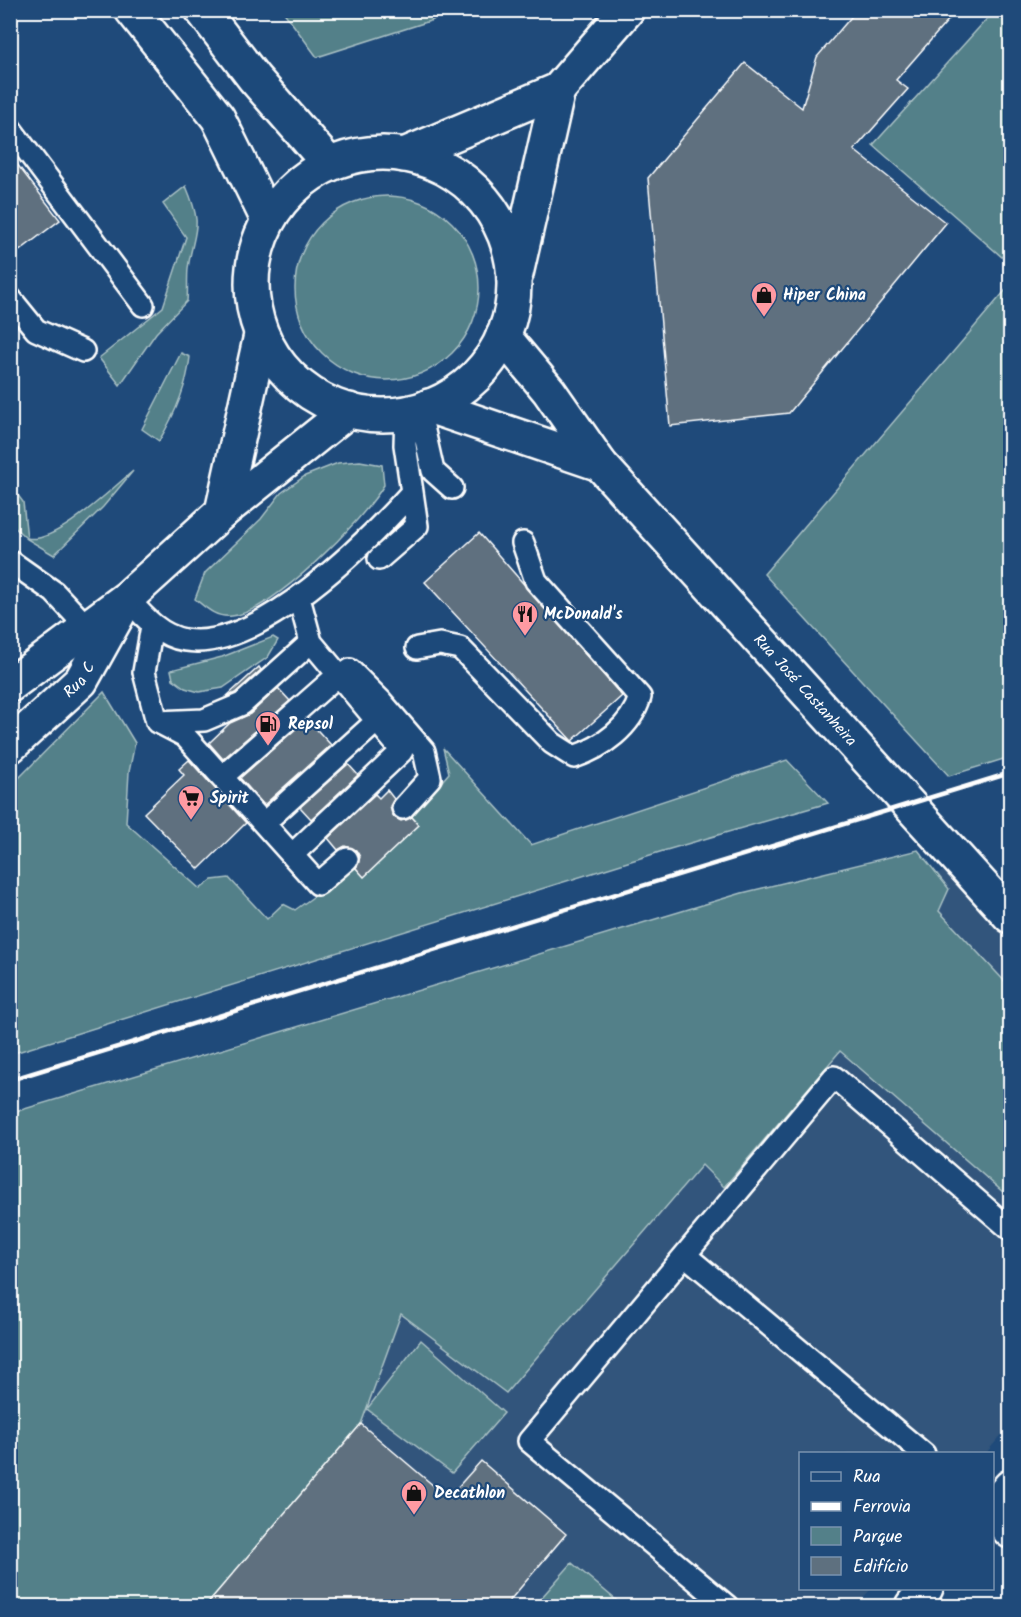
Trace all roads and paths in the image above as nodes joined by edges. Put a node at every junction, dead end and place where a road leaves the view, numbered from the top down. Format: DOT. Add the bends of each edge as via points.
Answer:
graph roads {
  1 [pos="132,10"];
  2 [pos="202,10"];
  3 [pos="627,10"];
  4 [pos="558,90"];
  5 [pos="10,128"];
  6 [pos="404,155"];
  7 [pos="329,164"];
  8 [pos="268,220"];
  9 [pos="514,284"];
  10 [pos="10,298"];
  11 [pos="143,306"];
  12 [pos="261,335"];
  13 [pos="503,336"];
  14 [pos="83,351"];
  15 [pos="418,409"];
  16 [pos="349,410"];
  17 [pos="600,464"];
  18 [pos="453,488"];
  19 [pos="412,492"];
  20 [pos="222,512"];
  21 [pos="376,532"];
  22 [pos="523,543"];
  23 [pos="10,561"];
  24 [pos="127,598"];
  25 [pos="298,598"];
  26 [pos="152,626"];
  27 [pos="87,627"];
  28 [pos="311,642"];
  29 [pos="417,648"];
  30 [pos="338,675"];
  31 [pos="10,686"];
  32 [pos="377,721"];
  33 [pos="157,722"];
  34 [pos="10,746"];
  35 [pos="222,777"];
  36 [pos="403,808"];
  37 [pos="264,823"];
  38 [pos="293,854"];
  39 [pos="347,859"];
  40 [pos="1011,916"];
  41 [pos="1011,1230"];
  42 [pos="685,1255"];
  43 [pos="922,1452"];
  44 [pos="1011,1487"];
  45 [pos="994,1508"];
  46 [pos="994,1510"];
  47 [pos="1011,1531"];
  48 [pos="924,1590"];
  49 [pos="712,1602"];
  50 [pos="912,1606"];
  1 -- 8 [label="main road" via="218,118"];
  2 -- 7 [label="main road" via="254,78"];
  3 -- 4 [label="main road"];
  4 -- 6 [label="main road"];
  4 -- 9 [label="main road"];
  5 -- 11 [label="lane"];
  6 -- 7 [label="main road" via="374,154"];
  6 -- 9 [label="main road" via="435,164 476,192 504,234"];
  7 -- 8 [label="main road" via="290,191"];
  8 -- 12 [label="main road" via="254,260 251,284"];
  9 -- 13 [label="main road"];
  10 -- 14 [label="lane" via="36,330"];
  12 -- 16 [label="main road" via="291,377 309,392"];
  12 -- 20 [label="main road"];
  13 -- 15 [label="main road" via="476,376 454,393"];
  13 -- 17 [label="main road, Rua José Castanheira" via="549,391"];
  15 -- 16 [label="main road" via="383,415"];
  15 -- 17 [label="main road, Rua José Castanheira"];
  15 -- 18 [label="lane" via="433,471"];
  15 -- 19 [label="lane" via="405,445"];
  16 -- 20 [label="main road, Rua C"];
  17 -- 40 [label="main road, Rua José Castanheira"];
  19 -- 21 [label="lane"];
  19 -- 21 [label="lane" via="417,526 380,559"];
  20 -- 24 [label="main road, Rua C"];
  21 -- 25 [label="lane"];
  22 -- 29 [label="lane" via="536,581 640,697 635,714 598,749 574,757 552,743 460,648 440,644"];
  23 -- 27 [label="lane" via="54,591"];
  24 -- 26 [label="lane"];
  24 -- 27 [label="main road, Rua C"];
  24 -- 34 [label="main road, Rua C" via="81,681"];
  25 -- 26 [label="lane" via="249,627 215,640 184,640"];
  25 -- 28 [label="lane"];
  26 -- 33 [label="lane" via="144,672"];
  27 -- 31 [label="main road, Rua C"];
  28 -- 30 [label="lane"];
  28 -- 33 [label="lane" via="242,704 204,720"];
  28 -- 36 [label="lane" via="336,657 424,751 430,778"];
  30 -- 32 [label="lane"];
  30 -- 35 [label="lane"];
  32 -- 37 [label="lane"];
  32 -- 38 [label="lane" via="402,751"];
  33 -- 35 [label="lane" via="185,736"];
  35 -- 37 [label="lane"];
  37 -- 38 [label="lane"];
  38 -- 39 [label="lane" via="318,884"];
  41 -- 42 [label="lane" via="834,1077"];
  42 -- 43 [label="lane"];
  42 -- 49 [label="lane" via="529,1441"];
  44 -- 45 [label="main road"];
  46 -- 47 [label="main road"];
  48 -- 50 [label="main road"];
}
